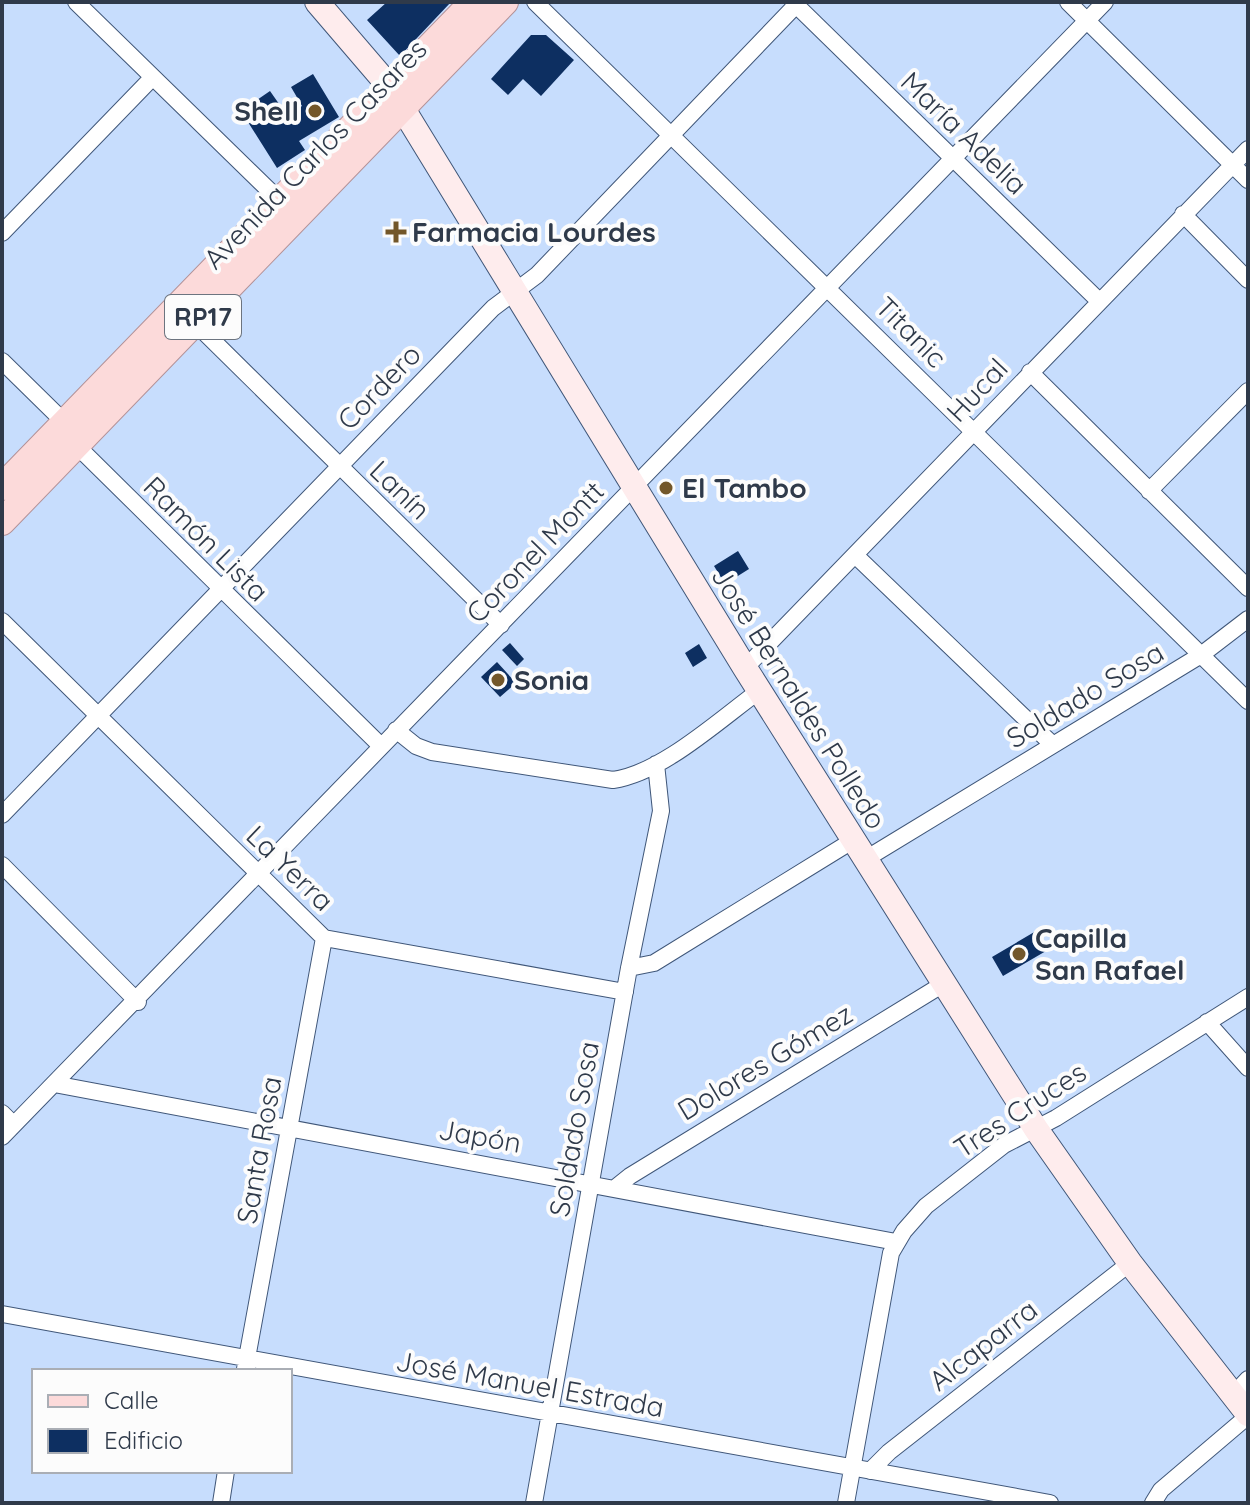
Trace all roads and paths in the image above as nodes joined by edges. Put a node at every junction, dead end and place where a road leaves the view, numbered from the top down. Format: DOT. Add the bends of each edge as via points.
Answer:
graph roads {
  1 [pos="76,2"];
  2 [pos="317,2"];
  3 [pos="473,2"];
  4 [pos="505,2"];
  5 [pos="535,2"];
  6 [pos="1068,2"];
  7 [pos="1105,2"];
  8 [pos="796,3"];
  9 [pos="1087,21"];
  10 [pos="152,78"];
  11 [pos="389,86"];
  12 [pos="403,110"];
  13 [pos="670,134"];
  14 [pos="1248,149"];
  15 [pos="953,158"];
  16 [pos="1232,165"];
  17 [pos="1248,180"];
  18 [pos="279,200"];
  19 [pos="1183,214"];
  20 [pos="2,233"];
  21 [pos="1248,280"];
  22 [pos="829,287"];
  23 [pos="514,292"];
  24 [pos="1098,300"];
  25 [pos="196,324"];
  26 [pos="2,361"];
  27 [pos="1030,372"];
  28 [pos="1248,391"];
  29 [pos="974,431"];
  30 [pos="70,434"];
  31 [pos="338,466"];
  32 [pos="634,486"];
  33 [pos="2,487"];
  34 [pos="1149,491"];
  35 [pos="2,522"];
  36 [pos="855,555"];
  37 [pos="1248,588"];
  38 [pos="220,591"];
  39 [pos="1248,619"];
  40 [pos="2,621"];
  41 [pos="501,625"];
  42 [pos="1201,655"];
  43 [pos="745,668"];
  44 [pos="759,691"];
  45 [pos="1248,701"];
  46 [pos="98,719"];
  47 [pos="396,730"];
  48 [pos="1053,745"];
  49 [pos="381,746"];
  50 [pos="656,764"];
  51 [pos="2,815"];
  52 [pos="858,850"];
  53 [pos="2,865"];
  54 [pos="259,874"];
  55 [pos="324,938"];
  56 [pos="629,968"];
  57 [pos="945,983"];
  58 [pos="625,992"];
  59 [pos="1248,997"];
  60 [pos="138,1002"];
  61 [pos="1207,1022"];
  62 [pos="1248,1068"];
  63 [pos="54,1084"];
  64 [pos="6,1125"];
  65 [pos="289,1128"];
  66 [pos="1036,1129"];
  67 [pos="591,1183"];
  68 [pos="615,1188"];
  69 [pos="896,1242"];
  70 [pos="1130,1263"];
  71 [pos="2,1314"];
  72 [pos="245,1366"];
  73 [pos="292,1373"];
  74 [pos="1244,1401"];
  75 [pos="551,1414"];
  76 [pos="852,1468"];
  77 [pos="870,1471"];
  78 [pos="226,1473"];
  79 [pos="221,1503"];
  80 [pos="534,1503"];
  81 [pos="846,1503"];
  82 [pos="1050,1503"];
  83 [pos="1153,1503"];
  1 -- 10 [label="street"];
  2 -- 11 [label="main road, José Bernaldes Polledo"];
  3 -- 11 [label="main road, Avenida Carlos Casares / RP17"];
  4 -- 12 [label="main road, Avenida Carlos Casares / RP17"];
  5 -- 13 [label="street, Titanic"];
  6 -- 9 [label="street"];
  7 -- 9 [label="street, Coronel Montt"];
  8 -- 13 [label="street, Cordero"];
  8 -- 15 [label="street, María Adelia"];
  9 -- 15 [label="street, Coronel Montt"];
  9 -- 16 [label="street"];
  10 -- 18 [label="street"];
  10 -- 20 [label="street"];
  11 -- 12 [label="main road, José Bernaldes Polledo"];
  11 -- 18 [label="main road, Avenida Carlos Casares / RP17"];
  12 -- 23 [label="main road, José Bernaldes Polledo"];
  12 -- 25 [label="main road, Avenida Carlos Casares / RP17"];
  13 -- 22 [label="street, Titanic"];
  13 -- 23 [label="street, Cordero" via="537,275"];
  14 -- 16 [label="street, Hucal"];
  15 -- 22 [label="street, Coronel Montt"];
  15 -- 24 [label="street, María Adelia"];
  16 -- 17 [label="street"];
  16 -- 19 [label="street, Hucal"];
  18 -- 30 [label="main road, Avenida Carlos Casares / RP17"];
  19 -- 21 [label="street"];
  19 -- 24 [label="street, Hucal"];
  22 -- 29 [label="street, Titanic"];
  22 -- 32 [label="street, Coronel Montt"];
  23 -- 31 [label="street, Cordero"];
  23 -- 32 [label="main road, José Bernaldes Polledo"];
  24 -- 27 [label="street, Hucal"];
  25 -- 30 [label="main road, Avenida Carlos Casares / RP17"];
  25 -- 31 [label="street, Lanín"];
  26 -- 30 [label="street, Ramón Lista"];
  27 -- 29 [label="street, Hucal"];
  27 -- 34 [label="street"];
  28 -- 34 [label="street"];
  29 -- 36 [label="street, Hucal"];
  29 -- 42 [label="street, Titanic"];
  30 -- 33 [label="main road, Avenida Carlos Casares / RP17"];
  30 -- 35 [label="main road, Avenida Carlos Casares / RP17"];
  30 -- 38 [label="street, Ramón Lista"];
  31 -- 38 [label="street, Cordero"];
  31 -- 41 [label="street, Lanín"];
  32 -- 41 [label="street, Coronel Montt"];
  32 -- 43 [label="main road, José Bernaldes Polledo"];
  34 -- 37 [label="street"];
  36 -- 43 [label="street, Hucal"];
  36 -- 48 [label="street"];
  38 -- 46 [label="street, Cordero"];
  38 -- 49 [label="street, Ramón Lista"];
  39 -- 42 [label="street, Soldado Sosa"];
  40 -- 46 [label="street, La Yerra"];
  41 -- 47 [label="street, Coronel Montt"];
  42 -- 45 [label="street, Titanic"];
  42 -- 48 [label="street, Soldado Sosa"];
  43 -- 44 [label="main road, José Bernaldes Polledo"];
  44 -- 50 [label="street"];
  44 -- 52 [label="main road, José Bernaldes Polledo"];
  46 -- 51 [label="street, Cordero"];
  46 -- 54 [label="street, La Yerra"];
  47 -- 49 [label="street, Coronel Montt"];
  47 -- 50 [label="street" via="432,752 613,780"];
  48 -- 52 [label="street, Soldado Sosa"];
  49 -- 54 [label="street, Coronel Montt"];
  50 -- 56 [label="street, Soldado Sosa" via="661,811"];
  52 -- 56 [label="street, Soldado Sosa" via="654,963"];
  52 -- 57 [label="main road, José Bernaldes Polledo"];
  53 -- 60 [label="street"];
  54 -- 55 [label="street, La Yerra"];
  54 -- 60 [label="street, Coronel Montt"];
  55 -- 58 [label="street, La Yerra"];
  55 -- 65 [label="street, Santa Rosa"];
  56 -- 58 [label="street, Soldado Sosa"];
  57 -- 66 [label="main road, José Bernaldes Polledo"];
  57 -- 68 [label="street, Dolores Gómez"];
  58 -- 67 [label="street, Soldado Sosa"];
  59 -- 61 [label="street, Tres Cruces"];
  60 -- 63 [label="street, Coronel Montt"];
  61 -- 62 [label="street"];
  61 -- 66 [label="street, Tres Cruces"];
  63 -- 64 [label="street, Coronel Montt"];
  63 -- 65 [label="street, Japón"];
  65 -- 67 [label="street, Japón"];
  65 -- 72 [label="street, Santa Rosa"];
  66 -- 69 [label="street, Tres Cruces" via="1004,1145 926,1206"];
  66 -- 70 [label="main road, José Bernaldes Polledo"];
  67 -- 68 [label="street, Japón"];
  67 -- 75 [label="street, Soldado Sosa"];
  68 -- 69 [label="street, Japón"];
  69 -- 76 [label="street, Tres Cruces"];
  70 -- 74 [label="main road, José Bernaldes Polledo"];
  70 -- 77 [label="street, Alcaparra"];
  71 -- 72 [label="street, José Manuel Estrada"];
  73 -- 75 [label="street, José Manuel Estrada"];
  74 -- 83 [label="street"];
  75 -- 76 [label="street, José Manuel Estrada"];
  75 -- 80 [label="street, Soldado Sosa"];
  76 -- 77 [label="street, José Manuel Estrada"];
  76 -- 81 [label="street, Tres Cruces"];
  77 -- 82 [label="street, José Manuel Estrada"];
  78 -- 79 [label="street"];
}
